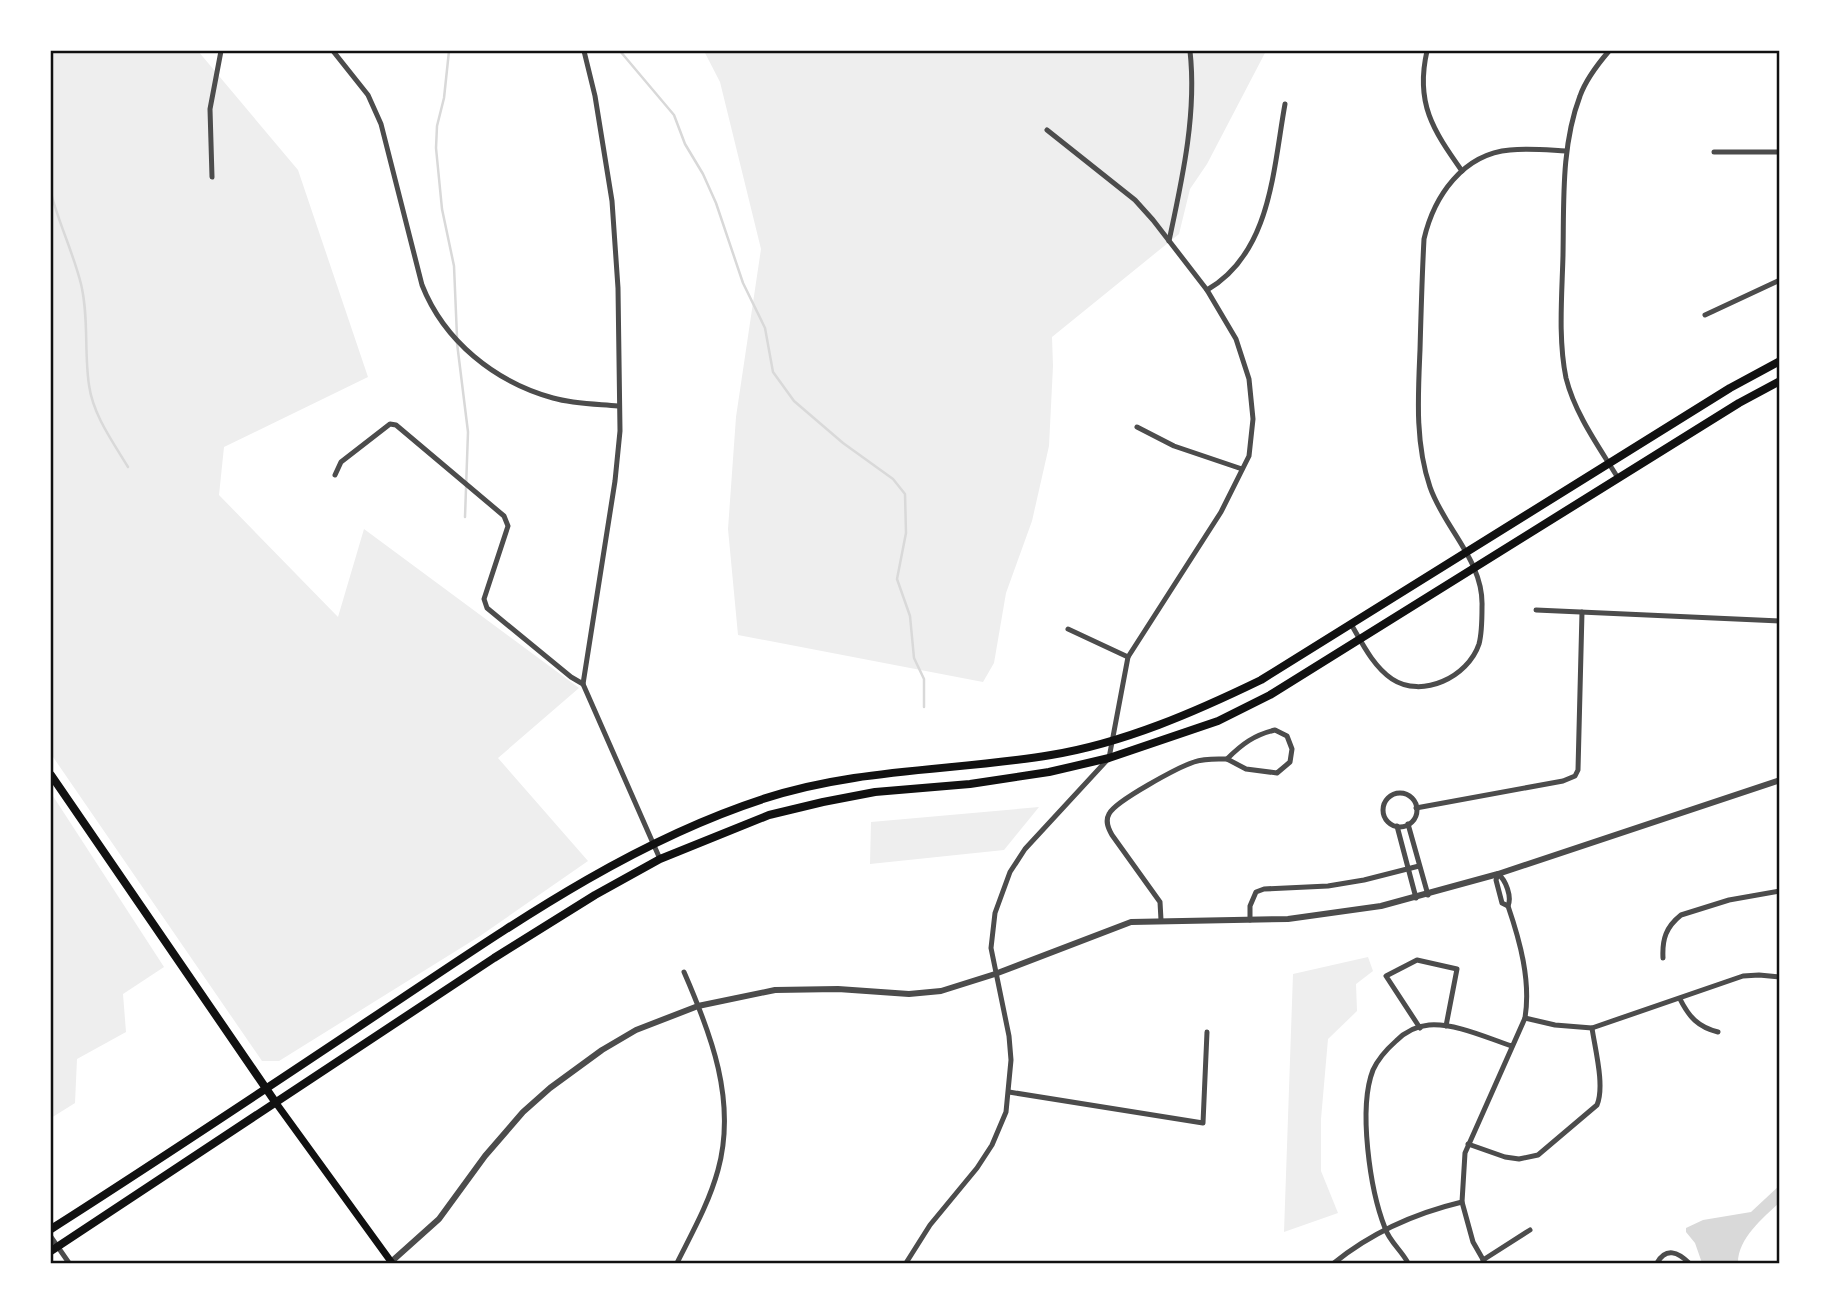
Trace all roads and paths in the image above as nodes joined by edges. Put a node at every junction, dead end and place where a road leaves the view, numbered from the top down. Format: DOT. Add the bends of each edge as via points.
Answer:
graph roads {
  1 [pos="221,51"];
  2 [pos="333,51"];
  3 [pos="584,51"];
  4 [pos="1191,51"];
  5 [pos="1427,51"];
  6 [pos="1608,51"];
  7 [pos="1285,104"];
  8 [pos="1047,130"];
  9 [pos="1566,151"];
  10 [pos="1714,152"];
  11 [pos="1780,152"];
  12 [pos="1462,171"];
  13 [pos="212,177"];
  14 [pos="1169,241"];
  15 [pos="1780,280"];
  16 [pos="1207,290"];
  17 [pos="1705,314"];
  18 [pos="1780,361"];
  19 [pos="1780,381"];
  20 [pos="618,407"];
  21 [pos="1137,427"];
  22 [pos="1609,464"];
  23 [pos="1242,469"];
  24 [pos="335,475"];
  25 [pos="1618,478"];
  26 [pos="1465,552"];
  27 [pos="1474,567"];
  28 [pos="1536,610"];
  29 [pos="1582,612"];
  30 [pos="1780,621"];
  31 [pos="1351,624"];
  32 [pos="1068,629"];
  33 [pos="1360,639"];
  34 [pos="1128,657"];
  35 [pos="583,684"];
  36 [pos="1113,741"];
  37 [pos="1109,758"];
  38 [pos="1227,759"];
  39 [pos="51,775"];
  40 [pos="1780,780"];
  41 [pos="1416,808"];
  42 [pos="1408,824"];
  43 [pos="1397,827"];
  44 [pos="652,843"];
  45 [pos="660,859"];
  46 [pos="1419,866"];
  47 [pos="1408,869"];
  48 [pos="1498,874"];
  49 [pos="1780,891"];
  50 [pos="1428,895"];
  51 [pos="1416,898"];
  52 [pos="1161,920"];
  53 [pos="1250,920"];
  54 [pos="1663,958"];
  55 [pos="684,972"];
  56 [pos="995,974"];
  57 [pos="1780,977"];
  58 [pos="1680,999"];
  59 [pos="698,1006"];
  60 [pos="1525,1018"];
  61 [pos="1446,1026"];
  62 [pos="1420,1028"];
  63 [pos="1592,1028"];
  64 [pos="1207,1032"];
  65 [pos="1718,1032"];
  66 [pos="1512,1046"];
  67 [pos="266,1088"];
  68 [pos="1009,1092"];
  69 [pos="276,1103"];
  70 [pos="1468,1144"];
  71 [pos="1462,1202"];
  72 [pos="51,1229"];
  73 [pos="1530,1230"];
  74 [pos="1386,1231"];
  75 [pos="51,1237"];
  76 [pos="54,1248"];
  77 [pos="1484,1261"];
  78 [pos="69,1263"];
  79 [pos="391,1263"];
  80 [pos="677,1263"];
  81 [pos="906,1263"];
  82 [pos="1334,1263"];
  83 [pos="1408,1263"];
  84 [pos="1657,1263"];
  85 [pos="1689,1263"];
  1 -- 13 [label="street" via="210,108"];
  2 -- 20 [label="street" via="375,109 422,285 444,326 487,368 506,379 555,398"];
  3 -- 20 [label="street" via="612,201"];
  4 -- 14 [label="street" via="1193,76 1183,175"];
  5 -- 12 [label="street" via="1424,102 1434,128"];
  6 -- 9 [label="street" via="1580,94"];
  7 -- 16 [label="street" via="1259,232 1232,272"];
  8 -- 14 [label="street" via="1135,200"];
  9 -- 12 [label="street" via="1499,152"];
  9 -- 22 [label="street" via="1561,319 1566,377"];
  10 -- 11 [label="street"];
  12 -- 26 [label="street" via="1429,215 1424,239 1419,440 1430,489"];
  14 -- 16 [label="street"];
  15 -- 17 [label="street"];
  16 -- 23 [label="street" via="1236,339 1249,379 1253,419 1249,456"];
  18 -- 22 [label="main road"];
  19 -- 25 [label="main road"];
  20 -- 35 [label="street" via="615,481"];
  21 -- 23 [label="street" via="1174,446"];
  22 -- 25 [label="street"];
  22 -- 26 [label="main road"];
  23 -- 34 [label="street" via="1221,512"];
  24 -- 35 [label="street" via="341,462 390,424 396,425 504,516 508,526 484,599 486,608"];
  25 -- 27 [label="main road"];
  26 -- 27 [label="street"];
  26 -- 31 [label="main road"];
  27 -- 33 [label="main road"];
  27 -- 33 [label="street" via="1482,590 1480,637 1474,655 1458,673 1440,683 1404,685 1381,670"];
  28 -- 29 [label="street"];
  29 -- 30 [label="street"];
  29 -- 41 [label="street" via="1575,776"];
  31 -- 33 [label="street"];
  31 -- 36 [label="main road" via="1261,680"];
  32 -- 34 [label="street"];
  33 -- 37 [label="main road" via="1218,721"];
  34 -- 36 [label="street"];
  35 -- 44 [label="street"];
  36 -- 37 [label="street"];
  36 -- 44 [label="main road" via="1055,755 820,785 764,799"];
  37 -- 45 [label="main road" via="1049,772 823,802 769,815"];
  37 -- 56 [label="street" via="1025,849 1010,872 992,932"];
  38 -- 38 [label="street" via="1246,769 1277,773 1290,762 1292,749 1287,736 1275,730 1243,743"];
  38 -- 52 [label="street" via="1205,759 1179,768 1128,797 1108,816 1112,835 1160,902"];
  39 -- 67 [label="main road"];
  40 -- 48 [label="street"];
  41 -- 42 [label="street"];
  41 -- 43 [label="street" via="1405,794 1389,796 1383,806 1384,817"];
  42 -- 43 [label="street"];
  42 -- 46 [label="street"];
  43 -- 47 [label="street"];
  44 -- 45 [label="street"];
  44 -- 67 [label="main road" via="484,943"];
  45 -- 69 [label="main road" via="494,958"];
  46 -- 47 [label="street"];
  46 -- 50 [label="street"];
  47 -- 51 [label="street"];
  47 -- 53 [label="street" via="1328,886 1256,891"];
  48 -- 50 [label="street"];
  48 -- 60 [label="street" via="1510,901 1523,962"];
  49 -- 54 [label="street" via="1716,904 1674,919 1664,937"];
  50 -- 51 [label="street"];
  51 -- 53 [label="street" via="1336,914"];
  52 -- 53 [label="street"];
  52 -- 56 [label="street" via="1111,928"];
  55 -- 59 [label="street"];
  56 -- 59 [label="street" via="925,994 799,988"];
  56 -- 68 [label="street" via="1009,1036"];
  57 -- 58 [label="street" via="1743,976"];
  58 -- 63 [label="street"];
  58 -- 65 [label="street" via="1691,1020"];
  59 -- 79 [label="street" via="636,1030 550,1088 485,1156 439,1219"];
  59 -- 80 [label="street" via="720,1072 724,1139 712,1189"];
  60 -- 63 [label="street"];
  60 -- 66 [label="street"];
  61 -- 62 [label="street"];
  61 -- 62 [label="street" via="1457,970 1418,960 1386,976"];
  61 -- 66 [label="street"];
  62 -- 74 [label="street" via="1391,1045 1374,1068 1370,1083 1369,1159"];
  63 -- 70 [label="street" via="1600,1086 1597,1105 1530,1158 1505,1157"];
  64 -- 68 [label="street" via="1203,1123"];
  66 -- 70 [label="street"];
  67 -- 69 [label="main road"];
  67 -- 72 [label="main road"];
  68 -- 81 [label="street" via="992,1145"];
  69 -- 76 [label="main road"];
  69 -- 79 [label="main road"];
  70 -- 71 [label="street"];
  71 -- 74 [label="street" via="1413,1216"];
  71 -- 77 [label="street"];
  73 -- 77 [label="street"];
  74 -- 82 [label="street"];
  74 -- 83 [label="street"];
  75 -- 76 [label="street"];
  76 -- 78 [label="street"];
  84 -- 85 [label="street" via="1669,1252"];
}
